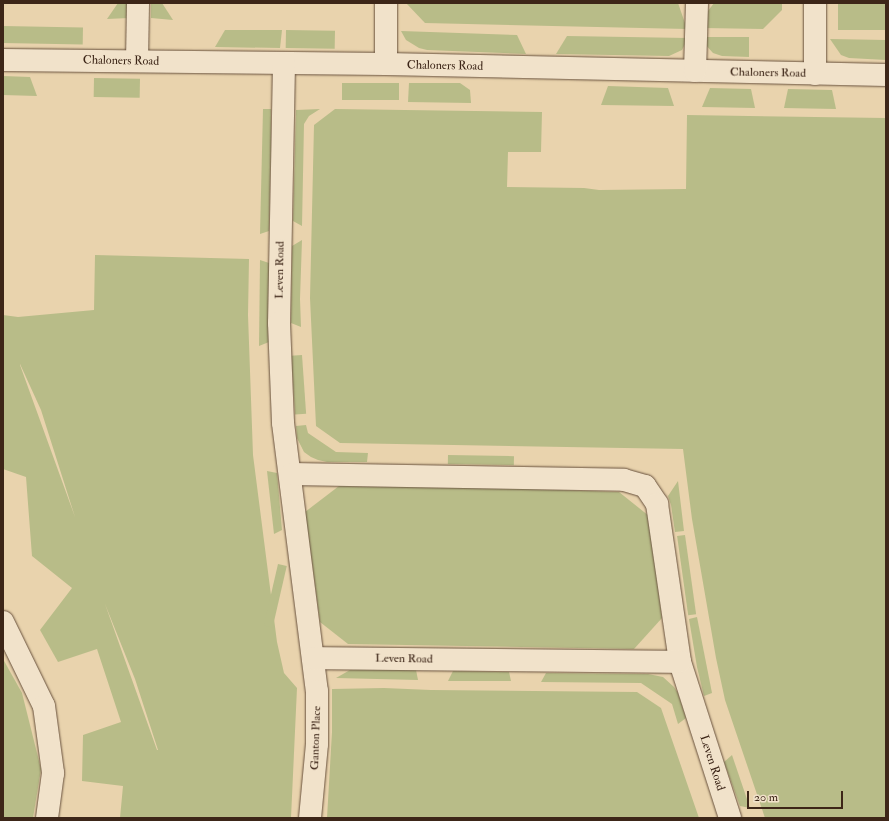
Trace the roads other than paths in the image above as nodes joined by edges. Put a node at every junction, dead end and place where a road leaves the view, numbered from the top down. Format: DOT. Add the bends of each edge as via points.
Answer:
graph roads {
  1 [pos="138,3"];
  2 [pos="386,3"];
  3 [pos="697,3"];
  4 [pos="814,3"];
  5 [pos="3,60"];
  6 [pos="137,61"];
  7 [pos="284,64"];
  8 [pos="386,64"];
  9 [pos="695,71"];
  10 [pos="815,74"];
  11 [pos="886,76"];
  12 [pos="291,474"];
  13 [pos="3,622"];
  14 [pos="313,658"];
  15 [pos="680,662"];
  16 [pos="46,818"];
  17 [pos="310,818"];
  18 [pos="730,818"];
  1 -- 6 [label="street"];
  2 -- 8 [label="street"];
  3 -- 9 [label="street"];
  4 -- 10 [label="street"];
  5 -- 6 [label="street, Chaloners Road"];
  6 -- 7 [label="street, Chaloners Road"];
  7 -- 8 [label="street, Chaloners Road"];
  7 -- 12 [label="street, Leven Road" via="279,323 283,423"];
  8 -- 9 [label="street, Chaloners Road"];
  9 -- 10 [label="street, Chaloners Road"];
  10 -- 11 [label="street, Chaloners Road"];
  12 -- 14 [label="street, Leven Road"];
  12 -- 15 [label="street, Leven Road" via="624,480 644,486 657,504"];
  13 -- 16 [label="street" via="44,706 53,773"];
  14 -- 15 [label="street, Leven Road"];
  14 -- 17 [label="street, Ganton Place" via="317,691 317,744"];
  15 -- 18 [label="street, Leven Road"];
}
